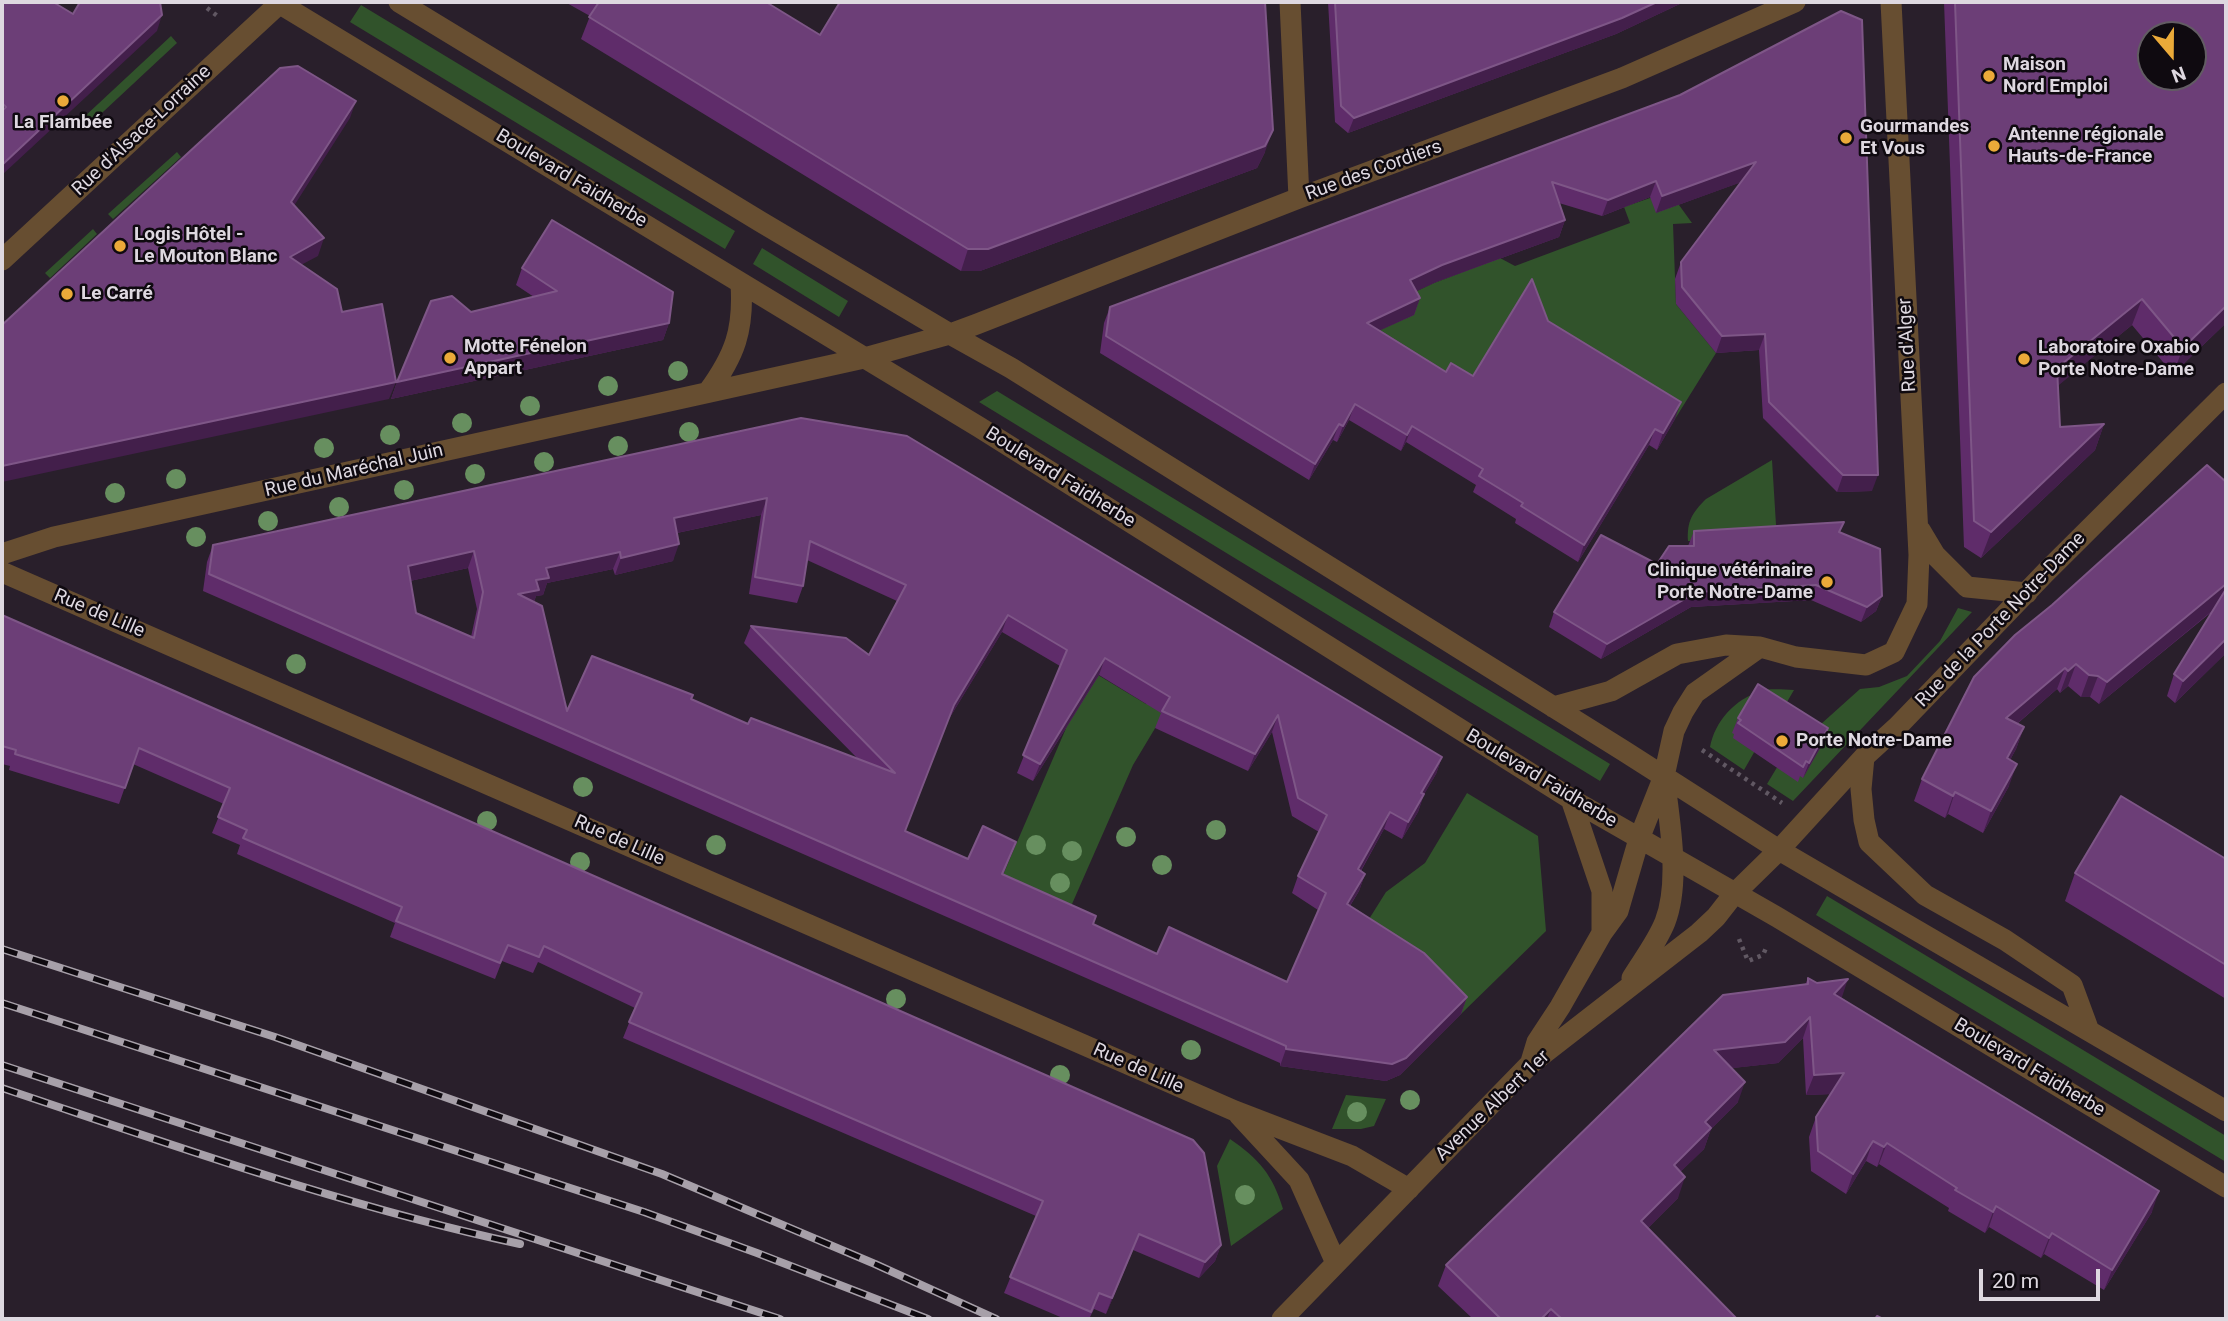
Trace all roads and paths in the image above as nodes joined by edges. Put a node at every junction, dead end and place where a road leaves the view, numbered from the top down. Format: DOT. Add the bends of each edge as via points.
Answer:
graph roads {
  1 [pos="279,2"];
  2 [pos="399,2"];
  3 [pos="1290,2"];
  4 [pos="1795,2"];
  5 [pos="1891,2"];
  6 [pos="1299,198"];
  7 [pos="2,260"];
  8 [pos="741,284"];
  9 [pos="950,334"];
  10 [pos="864,358"];
  11 [pos="708,392"];
  12 [pos="2226,393"];
  13 [pos="1917,525"];
  14 [pos="2,554"];
  15 [pos="2,572"];
  16 [pos="2027,593"];
  17 [pos="1760,647"];
  18 [pos="1553,708"];
  19 [pos="1675,731"];
  20 [pos="1864,757"];
  21 [pos="1664,776"];
  22 [pos="1571,799"];
  23 [pos="1807,820"];
  24 [pos="1639,839"];
  25 [pos="1779,850"];
  26 [pos="1673,858"];
  27 [pos="1734,894"];
  28 [pos="1602,933"];
  29 [pos="1623,992"];
  30 [pos="2089,1031"];
  31 [pos="1530,1065"];
  32 [pos="1235,1111"];
  33 [pos="2226,1111"];
  34 [pos="2226,1187"];
  35 [pos="1409,1189"];
  36 [pos="1336,1263"];
  37 [pos="1282,1319"];
  1 -- 7 [label="street, Rue d'Alsace-Lorraine"];
  1 -- 8 [label="street, Boulevard Faidherbe"];
  2 -- 9 [label="street"];
  3 -- 6 [label="street"];
  4 -- 6 [label="street, Rue des Cordiers" via="1622,78"];
  5 -- 13 [label="street, Rue d'Alger"];
  6 -- 9 [label="street, Rue des Cordiers"];
  8 -- 10 [label="street, Boulevard Faidherbe"];
  8 -- 11 [label="street" via="738,337"];
  9 -- 10 [label="street"];
  9 -- 18 [label="street"];
  10 -- 11 [label="street, Rue du Maréchal Juin"];
  10 -- 22 [label="street, Boulevard Faidherbe"];
  11 -- 14 [label="street, Rue du Maréchal Juin" via="54,537"];
  12 -- 16 [label="street, Rue de la Porte Notre-Dame"];
  13 -- 16 [label="street" via="1935,555 1967,587"];
  13 -- 17 [label="street, Rue d'Alger" via="1917,604 1894,652 1867,666 1796,657"];
  15 -- 32 [label="street, Rue de Lille"];
  16 -- 20 [label="street, Rue de la Porte Notre-Dame"];
  17 -- 18 [label="street" via="1726,645 1677,654 1611,691"];
  17 -- 19 [label="street" via="1695,693"];
  18 -- 21 [label="street"];
  19 -- 21 [label="street"];
  19 -- 23 [label="path"];
  20 -- 23 [label="street, Rue de la Porte Notre-Dame"];
  20 -- 30 [label="street" via="1861,789 1869,842 1925,895 2072,985"];
  21 -- 24 [label="street"];
  21 -- 25 [label="street"];
  21 -- 26 [label="street"];
  22 -- 24 [label="street, Boulevard Faidherbe"];
  22 -- 28 [label="street" via="1602,891"];
  23 -- 25 [label="street, Rue de la Porte Notre-Dame"];
  24 -- 26 [label="street, Boulevard Faidherbe"];
  24 -- 28 [label="street" via="1618,911"];
  25 -- 27 [label="street, Avenue Albert 1er"];
  25 -- 30 [label="street"];
  26 -- 27 [label="street, Boulevard Faidherbe"];
  26 -- 29 [label="street" via="1665,921"];
  27 -- 29 [label="street, Avenue Albert 1er" via="1699,933"];
  27 -- 34 [label="street, Boulevard Faidherbe"];
  28 -- 31 [label="street" via="1537,1042"];
  29 -- 31 [label="street, Avenue Albert 1er"];
  30 -- 33 [label="street"];
  31 -- 35 [label="street, Avenue Albert 1er"];
  32 -- 35 [label="street, Rue de Lille" via="1352,1156"];
  32 -- 36 [label="street, Rue de Lille" via="1299,1180"];
  35 -- 36 [label="street, Avenue Albert 1er"];
  36 -- 37 [label="street, Avenue Albert 1er"];
}
